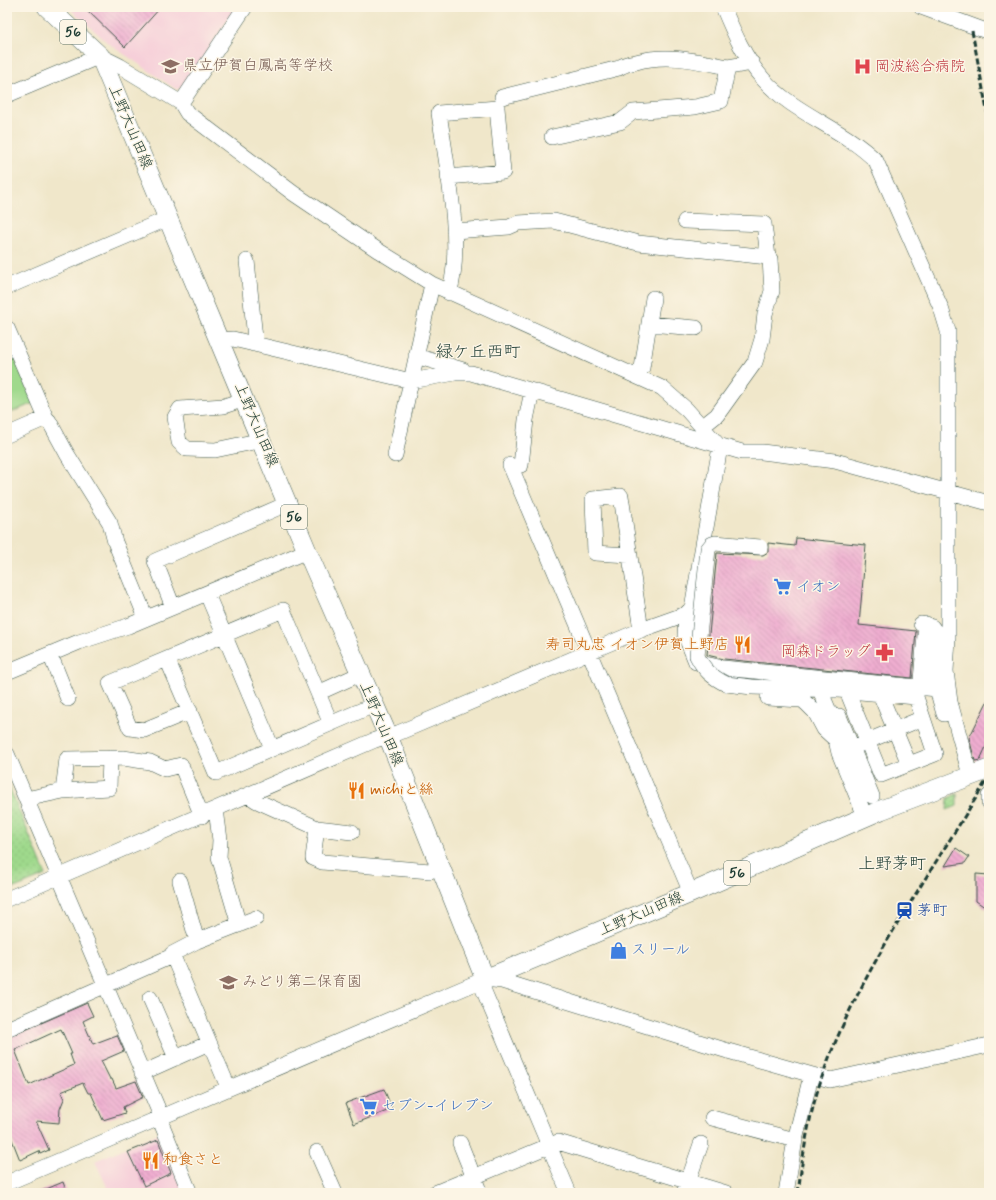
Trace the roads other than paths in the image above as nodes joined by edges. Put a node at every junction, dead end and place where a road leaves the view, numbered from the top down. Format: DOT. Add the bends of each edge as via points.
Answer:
graph roads {
  1 [pos="47,7"];
  2 [pos="245,7"];
  3 [pos="723,7"];
  4 [pos="921,7"];
  5 [pos="989,32"];
  6 [pos="100,56"];
  7 [pos="752,63"];
  8 [pos="728,67"];
  9 [pos="7,95"];
  10 [pos="502,97"];
  11 [pos="181,103"];
  12 [pos="552,138"];
  13 [pos="448,177"];
  14 [pos="169,218"];
  15 [pos="685,221"];
  16 [pos="454,231"];
  17 [pos="768,256"];
  18 [pos="247,261"];
  19 [pos="432,284"];
  20 [pos="7,287"];
  21 [pos="449,293"];
  22 [pos="653,298"];
  23 [pos="650,324"];
  24 [pos="7,328"];
  25 [pos="696,328"];
  26 [pos="220,340"];
  27 [pos="253,344"];
  28 [pos="416,356"];
  29 [pos="471,373"];
  30 [pos="636,376"];
  31 [pos="411,381"];
  32 [pos="532,391"];
  33 [pos="245,399"];
  34 [pos="46,418"];
  35 [pos="702,427"];
  36 [pos="7,435"];
  37 [pos="262,440"];
  38 [pos="720,446"];
  39 [pos="395,455"];
  40 [pos="948,493"];
  41 [pos="288,503"];
  42 [pos="989,503"];
  43 [pos="760,548"];
  44 [pos="307,551"];
  45 [pos="629,555"];
  46 [pos="207,594"];
  47 [pos="173,607"];
  48 [pos="686,614"];
  49 [pos="146,618"];
  50 [pos="641,630"];
  51 [pos="224,635"];
  52 [pos="589,652"];
  53 [pos="50,654"];
  54 [pos="167,659"];
  55 [pos="7,672"];
  56 [pos="360,674"];
  57 [pos="726,684"];
  58 [pos="936,685"];
  59 [pos="826,688"];
  60 [pos="318,693"];
  61 [pos="880,694"];
  62 [pos="68,699"];
  63 [pos="374,706"];
  64 [pos="190,711"];
  65 [pos="922,718"];
  66 [pos="331,724"];
  67 [pos="895,729"];
  68 [pos="388,736"];
  69 [pos="851,745"];
  70 [pos="272,748"];
  71 [pos="7,754"];
  72 [pos="110,758"];
  73 [pos="909,764"];
  74 [pos="989,769"];
  75 [pos="965,770"];
  76 [pos="63,791"];
  77 [pos="248,795"];
  78 [pos="872,796"];
  79 [pos="989,796"];
  80 [pos="26,799"];
  81 [pos="989,802"];
  82 [pos="216,810"];
  83 [pos="202,816"];
  84 [pos="865,816"];
  85 [pos="317,828"];
  86 [pos="352,832"];
  87 [pos="440,866"];
  88 [pos="59,878"];
  89 [pos="180,881"];
  90 [pos="691,893"];
  91 [pos="7,899"];
  92 [pos="256,918"];
  93 [pos="239,925"];
  94 [pos="197,941"];
  95 [pos="172,956"];
  96 [pos="485,978"];
  97 [pos="104,985"];
  98 [pos="150,998"];
  99 [pos="7,1029"];
  100 [pos="209,1043"];
  101 [pos="989,1045"];
  102 [pos="176,1058"];
  103 [pos="142,1073"];
  104 [pos="811,1076"];
  105 [pos="228,1087"];
  106 [pos="161,1116"];
  107 [pos="712,1118"];
  108 [pos="796,1140"];
  109 [pos="460,1143"];
  110 [pos="548,1144"];
  111 [pos="701,1144"];
  112 [pos="317,1152"];
  113 [pos="473,1177"];
  114 [pos="7,1182"];
  115 [pos="686,1187"];
  116 [pos="190,1193"];
  117 [pos="334,1193"];
  118 [pos="435,1193"];
  119 [pos="480,1193"];
  120 [pos="569,1193"];
  121 [pos="726,1193"];
  122 [pos="786,1193"];
  1 -- 6 [label="main road, 上野大山田線 / 56"];
  2 -- 11 [label="street"];
  3 -- 7 [label="street"];
  4 -- 5 [label="street"];
  6 -- 9 [label="street"];
  6 -- 11 [label="street"];
  6 -- 14 [label="main road, 上野大山田線 / 56"];
  7 -- 8 [label="street"];
  7 -- 40 [label="street" via="763,79 792,103 862,147 876,161 942,308 948,331"];
  8 -- 10 [label="street" via="682,58 648,58 619,68"];
  8 -- 12 [label="street" via="721,101 695,107 633,112 620,122"];
  11 -- 19 [label="street" via="187,113 293,193"];
  13 -- 13 [label="street" via="439,113 497,108 503,172"];
  13 -- 16 [label="street"];
  14 -- 20 [label="street"];
  14 -- 26 [label="main road, 上野大山田線 / 56"];
  15 -- 17 [label="street" via="764,224"];
  16 -- 17 [label="street" via="509,227 518,222 543,220 638,242"];
  16 -- 21 [label="street" via="454,278"];
  17 -- 35 [label="street" via="772,291 755,362 717,416"];
  18 -- 27 [label="street" via="255,338"];
  19 -- 21 [label="street"];
  19 -- 28 [label="street"];
  21 -- 30 [label="street"];
  22 -- 23 [label="street"];
  23 -- 25 [label="street"];
  23 -- 30 [label="street" via="642,368"];
  24 -- 34 [label="street"];
  26 -- 27 [label="street" via="233,339"];
  26 -- 33 [label="main road, 上野大山田線 / 56"];
  27 -- 31 [label="street"];
  28 -- 29 [label="street"];
  28 -- 31 [label="street"];
  29 -- 31 [label="street"];
  29 -- 32 [label="street"];
  30 -- 35 [label="street" via="662,388"];
  31 -- 39 [label="street"];
  32 -- 38 [label="street"];
  32 -- 52 [label="street" via="515,465"];
  33 -- 37 [label="main road, 上野大山田線 / 56"];
  33 -- 37 [label="street" via="224,406 180,410 175,417 179,442 187,449 215,450"];
  34 -- 36 [label="street"];
  34 -- 49 [label="street" via="110,523 115,542"];
  35 -- 38 [label="street"];
  37 -- 41 [label="main road, 上野大山田線 / 56"];
  38 -- 40 [label="street" via="742,452 836,460"];
  38 -- 48 [label="street" via="692,608"];
  40 -- 42 [label="street"];
  40 -- 75 [label="street" via="946,671"];
  41 -- 44 [label="main road, 上野大山田線 / 56"];
  41 -- 47 [label="street" via="155,561"];
  43 -- 57 [label="street, bridge" via="720,543 712,544 708,549 697,656 703,668 713,678"];
  44 -- 46 [label="street"];
  44 -- 56 [label="main road, 上野大山田線 / 56"];
  45 -- 50 [label="street"];
  46 -- 47 [label="street"];
  46 -- 51 [label="street"];
  47 -- 49 [label="street"];
  48 -- 50 [label="street"];
  48 -- 59 [label="street" via="685,635 696,662"];
  49 -- 53 [label="street"];
  50 -- 52 [label="street"];
  51 -- 54 [label="street"];
  51 -- 60 [label="street" via="283,610"];
  51 -- 70 [label="street"];
  52 -- 68 [label="street"];
  52 -- 90 [label="street"];
  53 -- 55 [label="street"];
  53 -- 62 [label="street"];
  54 -- 64 [label="street"];
  54 -- 64 [label="street" via="110,683 130,728 144,730"];
  56 -- 60 [label="street"];
  56 -- 63 [label="main road, 上野大山田線 / 56"];
  57 -- 59 [label="street"];
  57 -- 69 [label="street" via="758,698 802,700 815,712 824,728"];
  58 -- 58 [label="street" via="921,680 924,624 932,627 937,634"];
  58 -- 59 [label="street"];
  58 -- 75 [label="street"];
  59 -- 61 [label="street"];
  59 -- 69 [label="street"];
  60 -- 66 [label="street"];
  61 -- 65 [label="street" via="916,697"];
  61 -- 67 [label="street"];
  63 -- 66 [label="street"];
  63 -- 68 [label="main road, 上野大山田線 / 56"];
  64 -- 70 [label="street" via="216,773"];
  65 -- 67 [label="street"];
  65 -- 73 [label="street" via="935,754"];
  66 -- 70 [label="street"];
  67 -- 69 [label="street"];
  67 -- 73 [label="street"];
  68 -- 77 [label="street"];
  68 -- 87 [label="main road, 上野大山田線 / 56"];
  69 -- 73 [label="street" via="881,775"];
  69 -- 78 [label="street"];
  69 -- 84 [label="street"];
  71 -- 80 [label="street"];
  72 -- 76 [label="street" via="67,759"];
  72 -- 76 [label="street" via="109,788"];
  72 -- 83 [label="street" via="150,762 165,769 181,765"];
  74 -- 75 [label="main road, 上野大山田線 / 56"];
  75 -- 84 [label="main road, 上野大山田線 / 56"];
  76 -- 80 [label="street"];
  77 -- 82 [label="street"];
  77 -- 85 [label="street"];
  79 -- 81 [label="street"];
  80 -- 88 [label="street"];
  82 -- 83 [label="street"];
  82 -- 93 [label="street" via="220,840 219,857"];
  83 -- 88 [label="street"];
  84 -- 90 [label="main road, 上野大山田線 / 56"];
  85 -- 86 [label="street"];
  85 -- 87 [label="street" via="313,858 322,862 430,871"];
  87 -- 96 [label="main road, 上野大山田線 / 56"];
  88 -- 91 [label="street"];
  88 -- 97 [label="street"];
  89 -- 94 [label="street"];
  90 -- 96 [label="main road, 上野大山田線 / 56"];
  92 -- 93 [label="street"];
  93 -- 94 [label="street"];
  94 -- 95 [label="street"];
  95 -- 97 [label="street"];
  95 -- 100 [label="street"];
  96 -- 104 [label="street" via="502,981"];
  96 -- 105 [label="street"];
  96 -- 110 [label="street" via="483,989"];
  97 -- 99 [label="street"];
  97 -- 103 [label="street"];
  98 -- 102 [label="street"];
  100 -- 102 [label="street"];
  100 -- 105 [label="street"];
  101 -- 104 [label="street" via="840,1079 830,1080"];
  102 -- 103 [label="street"];
  103 -- 106 [label="street"];
  104 -- 108 [label="street"];
  105 -- 106 [label="street"];
  106 -- 114 [label="street"];
  106 -- 116 [label="street" via="162,1125"];
  107 -- 108 [label="street"];
  108 -- 122 [label="street"];
  109 -- 113 [label="street"];
  110 -- 113 [label="street"];
  110 -- 115 [label="street" via="558,1142"];
  110 -- 120 [label="street"];
  111 -- 115 [label="street"];
  112 -- 117 [label="street"];
  113 -- 118 [label="street"];
  113 -- 119 [label="street"];
  115 -- 121 [label="street"];
}
